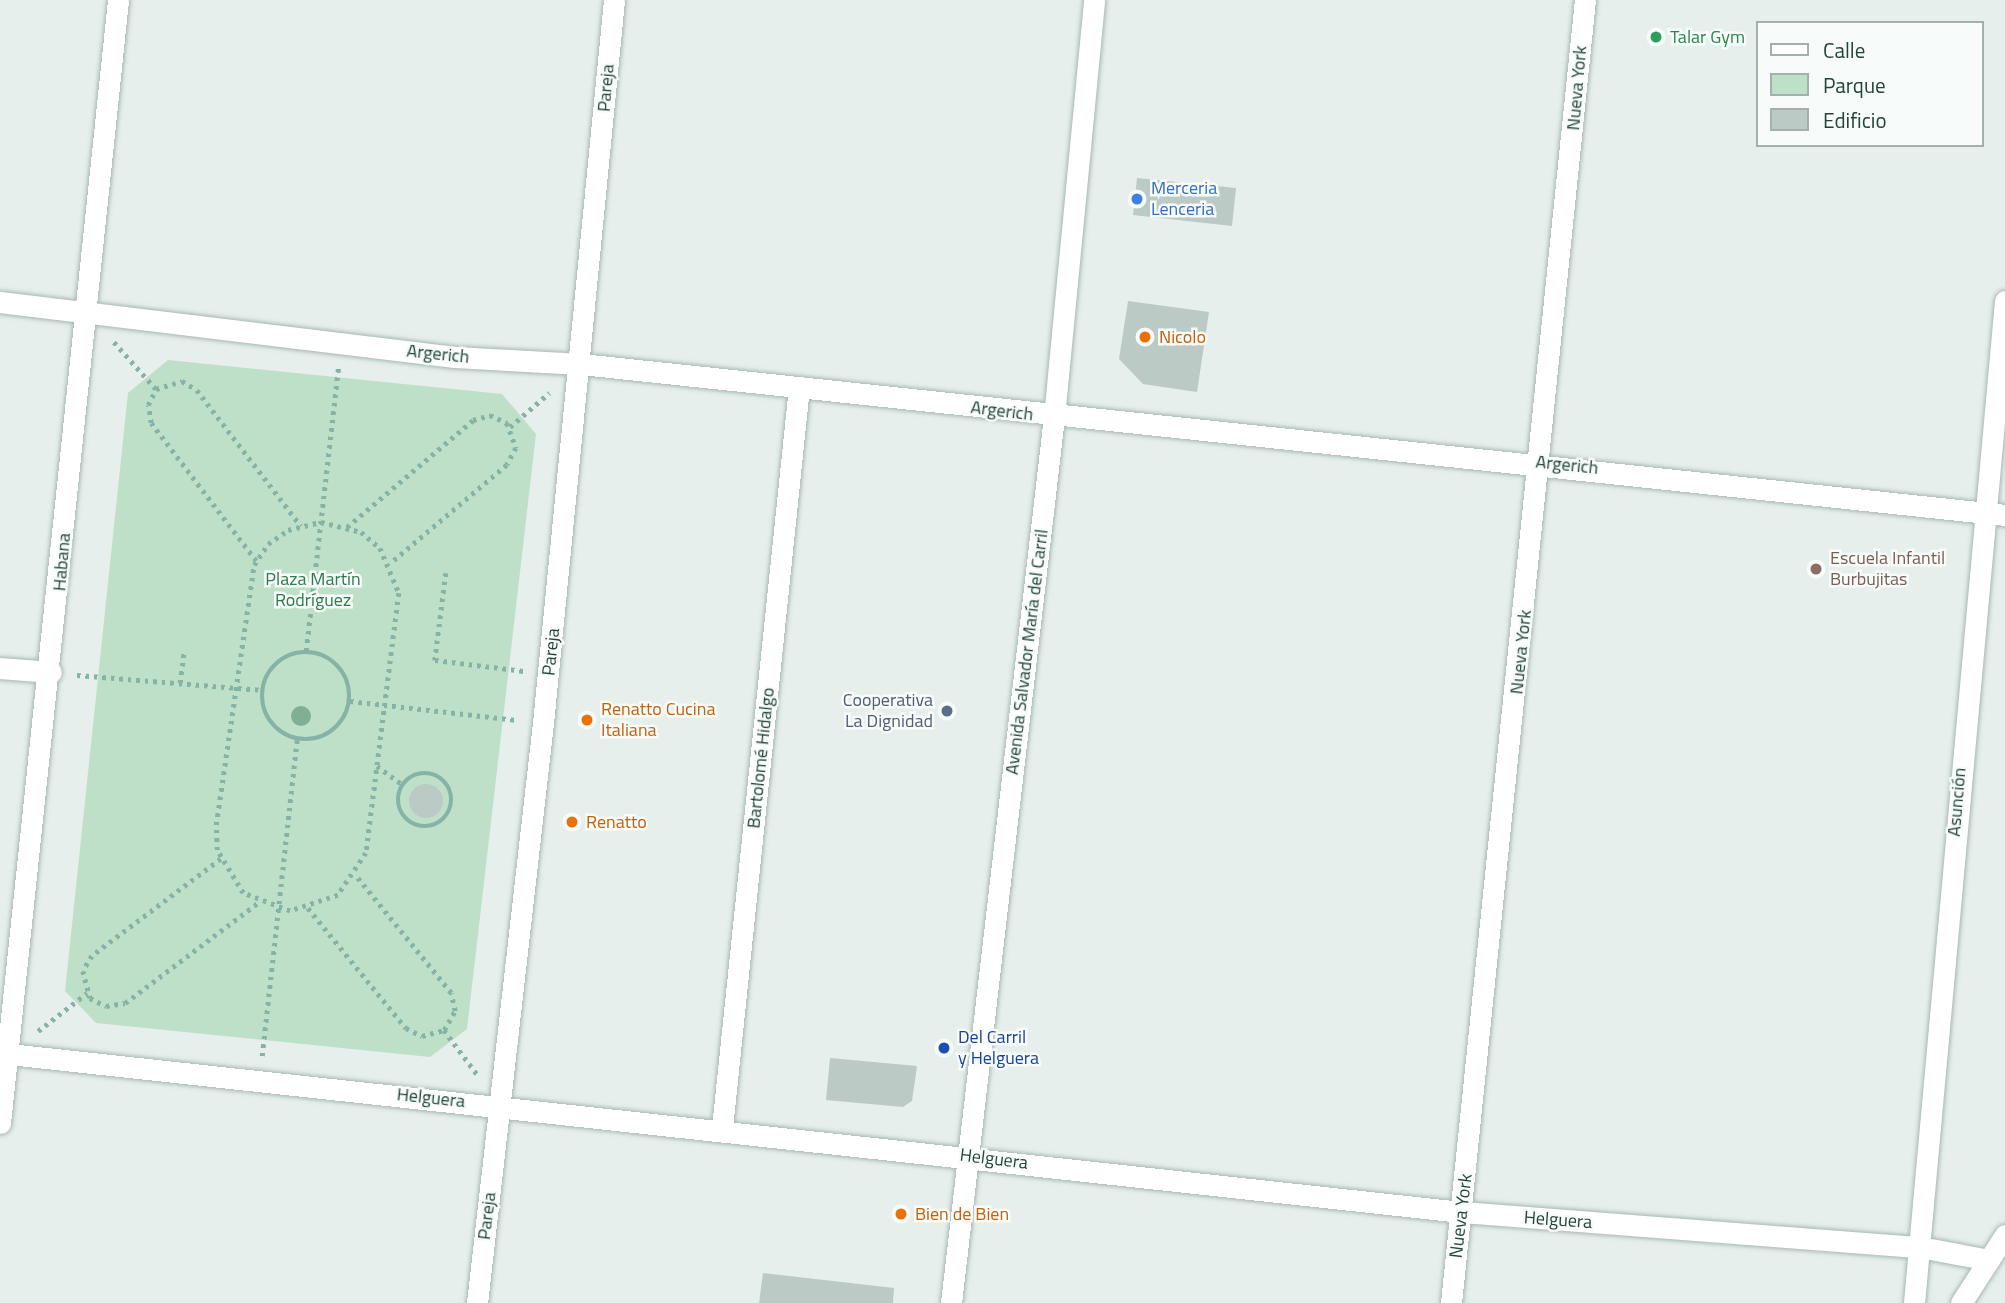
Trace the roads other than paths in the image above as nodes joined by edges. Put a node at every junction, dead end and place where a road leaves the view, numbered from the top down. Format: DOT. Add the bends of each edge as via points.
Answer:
graph roads {
  1 [pos="118,0"];
  2 [pos="614,0"];
  3 [pos="1094,0"];
  4 [pos="1585,0"];
  5 [pos="0,302"];
  6 [pos="2005,302"];
  7 [pos="86,310"];
  8 [pos="581,363"];
  9 [pos="799,387"];
  10 [pos="1054,417"];
  11 [pos="1541,462"];
  12 [pos="1982,512"];
  13 [pos="2005,515"];
  14 [pos="0,668"];
  15 [pos="51,672"];
  16 [pos="4,1054"];
  17 [pos="500,1105"];
  18 [pos="0,1122"];
  19 [pos="722,1128"];
  20 [pos="968,1156"];
  21 [pos="1462,1212"];
  22 [pos="2005,1235"];
  23 [pos="1920,1247"];
  24 [pos="1989,1260"];
  25 [pos="477,1303"];
  26 [pos="951,1303"];
  27 [pos="1451,1303"];
  28 [pos="1914,1303"];
  29 [pos="1961,1303"];
  1 -- 7 [label="street, Habana"];
  2 -- 8 [label="street, Pareja"];
  3 -- 10 [label="street, Avenida Salvador María del Carril"];
  4 -- 11 [label="street, Nueva York"];
  5 -- 7 [label="street, Argerich"];
  6 -- 12 [label="street, Asunción"];
  7 -- 8 [label="street, Argerich" via="455,357"];
  7 -- 15 [label="street, Habana"];
  8 -- 9 [label="street, Argerich"];
  8 -- 17 [label="street, Pareja"];
  9 -- 10 [label="street, Argerich"];
  9 -- 19 [label="street, Bartolomé Hidalgo"];
  10 -- 11 [label="street, Argerich"];
  10 -- 20 [label="street, Avenida Salvador María del Carril"];
  11 -- 12 [label="street, Argerich"];
  11 -- 21 [label="street, Nueva York"];
  12 -- 13 [label="street, Argerich"];
  12 -- 23 [label="street, Asunción"];
  14 -- 15 [label="street"];
  15 -- 16 [label="street, Habana"];
  16 -- 17 [label="street, Helguera"];
  16 -- 18 [label="street, Habana"];
  17 -- 19 [label="street, Helguera"];
  17 -- 25 [label="street, Pareja"];
  19 -- 20 [label="street, Helguera"];
  20 -- 21 [label="street, Helguera"];
  20 -- 26 [label="street, Avenida Salvador María del Carril"];
  21 -- 23 [label="street, Helguera"];
  21 -- 27 [label="street, Nueva York"];
  22 -- 24 [label="street"];
  23 -- 24 [label="street, Helguera"];
  23 -- 28 [label="street, Asunción"];
  24 -- 29 [label="street"];
}
